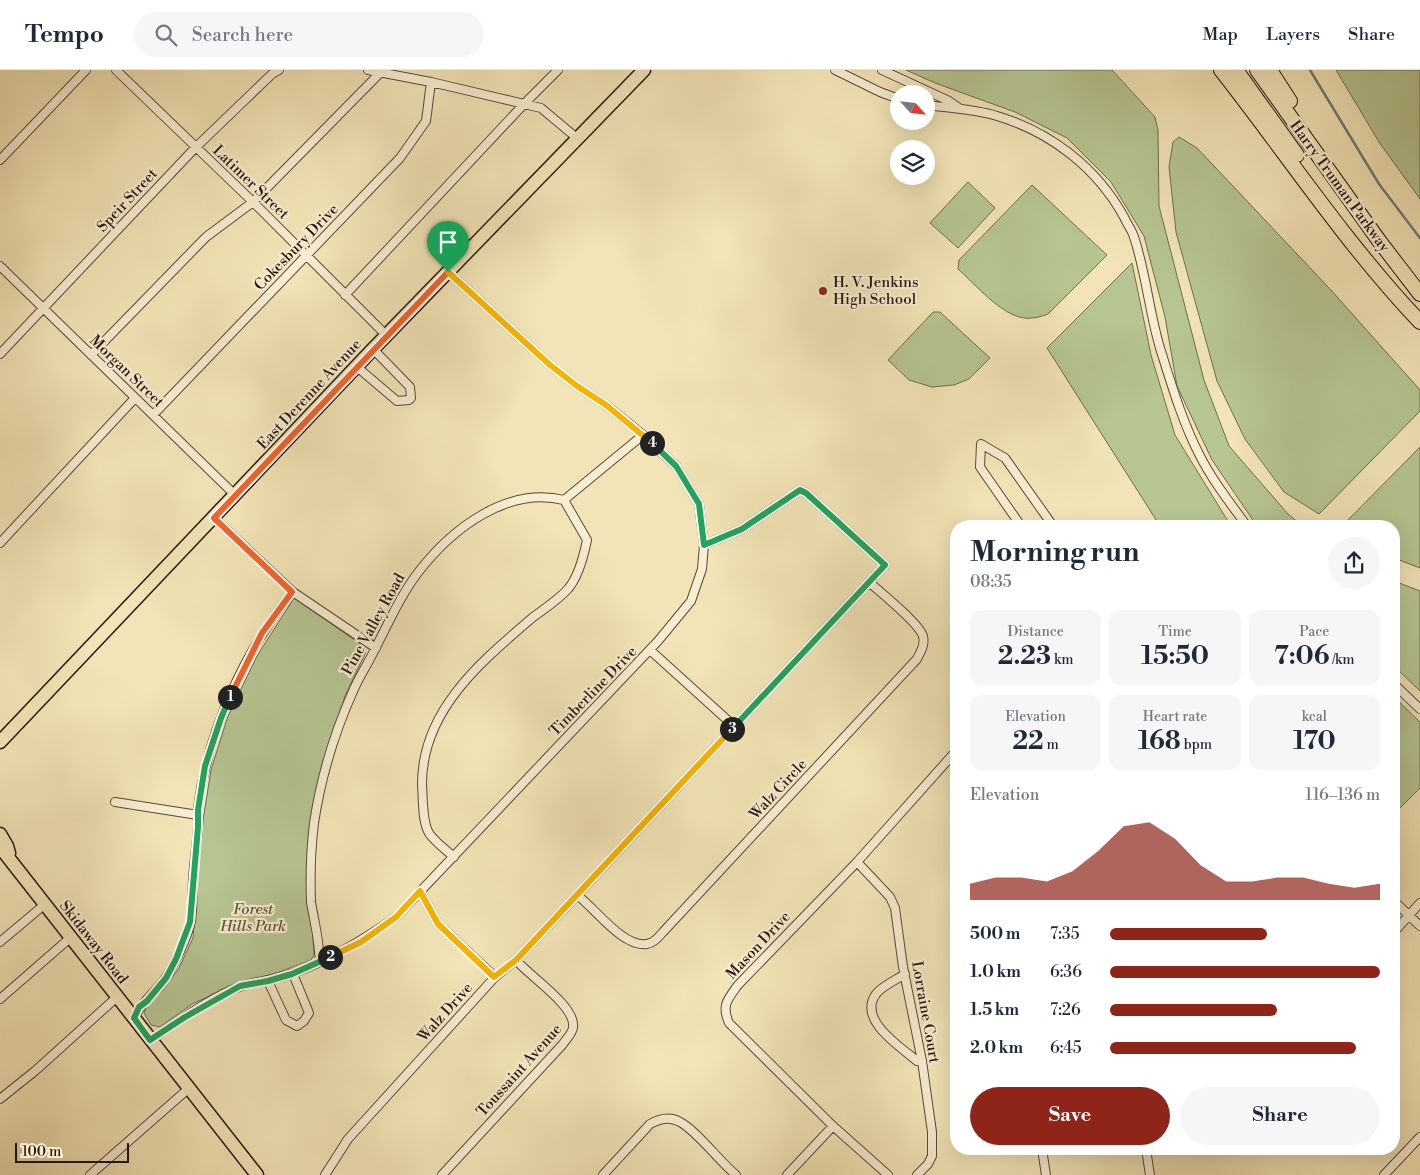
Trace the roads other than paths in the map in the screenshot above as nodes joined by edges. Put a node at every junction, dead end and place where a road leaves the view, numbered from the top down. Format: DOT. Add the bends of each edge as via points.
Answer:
graph roads {
  1 [pos="86,70"];
  2 [pos="116,70"];
  3 [pos="279,70"];
  4 [pos="368,70"];
  5 [pos="558,70"];
  6 [pos="644,70"];
  7 [pos="835,70"];
  8 [pos="882,70"];
  9 [pos="1221,70"];
  10 [pos="1236,70"];
  11 [pos="1257,70"];
  12 [pos="1270,70"];
  13 [pos="381,72"];
  14 [pos="431,82"];
  15 [pos="890,96"];
  16 [pos="524,104"];
  17 [pos="935,107"];
  18 [pos="961,109"];
  19 [pos="578,139"];
  20 [pos="195,148"];
  21 [pos="0,160"];
  22 [pos="1344,192"];
  23 [pos="253,202"];
  24 [pos="306,256"];
  25 [pos="0,266"];
  26 [pos="448,272"];
  27 [pos="1420,294"];
  28 [pos="345,295"];
  29 [pos="44,308"];
  30 [pos="1420,321"];
  31 [pos="387,336"];
  32 [pos="373,350"];
  33 [pos="0,354"];
  34 [pos="91,355"];
  35 [pos="357,367"];
  36 [pos="135,398"];
  37 [pos="153,416"];
  38 [pos="643,435"];
  39 [pos="235,495"];
  40 [pos="564,500"];
  41 [pos="214,518"];
  42 [pos="1017,520"];
  43 [pos="1049,520"];
  44 [pos="1243,520"];
  45 [pos="0,543"];
  46 [pos="704,545"];
  47 [pos="869,582"];
  48 [pos="292,592"];
  49 [pos="376,648"];
  50 [pos="650,650"];
  51 [pos="1400,690"];
  52 [pos="1420,709"];
  53 [pos="734,726"];
  54 [pos="0,742"];
  55 [pos="950,758"];
  56 [pos="115,802"];
  57 [pos="198,815"];
  58 [pos="0,834"];
  59 [pos="0,847"];
  60 [pos="454,857"];
  61 [pos="10,861"];
  62 [pos="856,862"];
  63 [pos="420,891"];
  64 [pos="577,895"];
  65 [pos="1420,903"];
  66 [pos="44,905"];
  67 [pos="1400,907"];
  68 [pos="1409,915"];
  69 [pos="1400,925"];
  70 [pos="1420,926"];
  71 [pos="70,938"];
  72 [pos="0,942"];
  73 [pos="516,960"];
  74 [pos="320,962"];
  75 [pos="292,974"];
  76 [pos="905,974"];
  77 [pos="494,977"];
  78 [pos="268,981"];
  79 [pos="117,997"];
  80 [pos="0,999"];
  81 [pos="134,1018"];
  82 [pos="150,1040"];
  83 [pos="922,1061"];
  84 [pos="188,1089"];
  85 [pos="0,1099"];
  86 [pos="833,1126"];
  87 [pos="1420,1137"];
  88 [pos="1043,1155"];
  89 [pos="1147,1155"];
  90 [pos="90,1175"];
  91 [pos="257,1175"];
  92 [pos="325,1175"];
  93 [pos="442,1175"];
  94 [pos="602,1175"];
  95 [pos="736,1175"];
  96 [pos="787,1175"];
  97 [pos="888,1175"];
  98 [pos="917,1175"];
  99 [pos="1046,1175"];
  100 [pos="1150,1175"];
  101 [pos="1384,1175"];
  1 -- 21 [label="street"];
  2 -- 20 [label="street, Latimer Street"];
  3 -- 20 [label="street, Speir Street"];
  4 -- 13 [label="street"];
  5 -- 16 [label="street"];
  6 -- 19 [label="main road, East Derenne Avenue"];
  7 -- 15 [label="street"];
  8 -- 18 [label="street"];
  9 -- 30 [label="highway" via="1352,245"];
  10 -- 30 [label="highway, Harry Truman Parkway"];
  11 -- 22 [label="highway, Harry Truman Parkway"];
  12 -- 22 [label="highway"];
  13 -- 14 [label="street"];
  13 -- 23 [label="street"];
  14 -- 16 [label="street"];
  14 -- 24 [label="street, Cokesbury Drive" via="426,121 400,158"];
  16 -- 19 [label="street" via="542,108"];
  16 -- 28 [label="street"];
  17 -- 18 [label="street"];
  18 -- 44 [label="street" via="997,116 1055,142 1084,165 1117,205 1133,235 1159,345 1176,398 1198,453"];
  19 -- 26 [label="main road, East Derenne Avenue"];
  20 -- 23 [label="street, Latimer Street"];
  20 -- 29 [label="street, Speir Street"];
  22 -- 27 [label="highway, Harry Truman Parkway"];
  23 -- 24 [label="street, Latimer Street"];
  23 -- 34 [label="street" via="206,237"];
  24 -- 28 [label="street, Latimer Street"];
  24 -- 37 [label="street, Cokesbury Drive"];
  25 -- 29 [label="street, Morgan Street"];
  26 -- 31 [label="main road, East Derenne Avenue"];
  26 -- 38 [label="street, Timberline Drive" via="550,365"];
  28 -- 31 [label="street, Latimer Street"];
  29 -- 33 [label="street, Speir Street"];
  29 -- 34 [label="street, Morgan Street"];
  31 -- 32 [label="main road, East Derenne Avenue"];
  32 -- 35 [label="main road, East Derenne Avenue"];
  32 -- 35 [label="street" via="410,387 411,398 397,401"];
  34 -- 36 [label="street, Morgan Street"];
  35 -- 39 [label="main road, East Derenne Avenue"];
  36 -- 37 [label="street, Morgan Street"];
  36 -- 45 [label="street"];
  37 -- 39 [label="street, Morgan Street"];
  38 -- 40 [label="street"];
  38 -- 46 [label="street, Timberline Drive" via="676,466 699,504"];
  39 -- 41 [label="main road, East Derenne Avenue"];
  40 -- 49 [label="street, Pine Valley Road" via="539,496 520,498 472,520 419,570 389,618"];
  40 -- 60 [label="street" via="588,540 584,559 568,589 495,650 458,688 436,723 427,751 422,774 423,806 429,833"];
  41 -- 48 [label="street"];
  41 -- 54 [label="main road, East Derenne Avenue"];
  42 -- 43 [label="street" via="980,468 981,444 1005,458"];
  46 -- 47 [label="street, Walz Drive" via="742,529 800,490 885,565"];
  46 -- 50 [label="street, Timberline Drive" via="702,569 691,601"];
  47 -- 53 [label="street, Walz Drive"];
  47 -- 64 [label="street, Walz Circle" via="918,626 923,636 923,648 655,941 648,944 626,938"];
  48 -- 49 [label="street"];
  48 -- 57 [label="street" via="262,633 221,718 205,766"];
  49 -- 74 [label="street, Pine Valley Road" via="354,687 339,726 314,824 312,904"];
  50 -- 53 [label="street"];
  50 -- 60 [label="street, Timberline Drive"];
  51 -- 52 [label="street"];
  53 -- 64 [label="street, Walz Drive"];
  55 -- 62 [label="street, Mason Drive"];
  56 -- 57 [label="street"];
  57 -- 81 [label="street" via="190,922 166,978 139,1007"];
  58 -- 61 [label="main road"];
  59 -- 61 [label="main road, Skidaway Road"];
  60 -- 63 [label="street, Timberline Drive"];
  61 -- 66 [label="main road, Skidaway Road"];
  62 -- 76 [label="street, Lorraine Court" via="890,897 895,908"];
  62 -- 86 [label="street, Mason Drive" via="738,985 726,1002 724,1012 729,1023"];
  63 -- 74 [label="street, Timberline Drive" via="396,917 361,942"];
  63 -- 77 [label="street" via="438,924"];
  64 -- 73 [label="street, Walz Drive"];
  65 -- 68 [label="street"];
  66 -- 71 [label="main road, Skidaway Road"];
  66 -- 72 [label="street"];
  67 -- 68 [label="street"];
  68 -- 69 [label="street"];
  68 -- 70 [label="street"];
  71 -- 79 [label="main road, Skidaway Road"];
  71 -- 80 [label="street"];
  73 -- 77 [label="street, Walz Drive"];
  73 -- 93 [label="street, Toussaint Avenue" via="560,1001 572,1016 573,1028 563,1044"];
  74 -- 75 [label="street, Timberline Drive"];
  75 -- 78 [label="street, Timberline Drive"];
  75 -- 78 [label="street" via="309,1013 297,1026 286,1020"];
  76 -- 83 [label="street, Lorraine Court"];
  76 -- 83 [label="street" via="875,995 872,1015 882,1030 917,1062"];
  77 -- 92 [label="street, Walz Drive" via="348,1139"];
  78 -- 82 [label="street, Timberline Drive" via="240,986"];
  79 -- 81 [label="main road, Skidaway Road"];
  79 -- 85 [label="street"];
  81 -- 82 [label="main road, Skidaway Road"];
  82 -- 84 [label="main road, Skidaway Road"];
  83 -- 98 [label="street, Lorraine Court" via="932,1132 932,1156"];
  84 -- 90 [label="street"];
  84 -- 91 [label="main road, Skidaway Road"];
  86 -- 96 [label="street"];
  86 -- 97 [label="street, Mason Drive"];
  87 -- 101 [label="street"];
  88 -- 99 [label="street"];
  89 -- 100 [label="street"];
  94 -- 95 [label="street" via="650,1124 666,1118 688,1128"];
}
